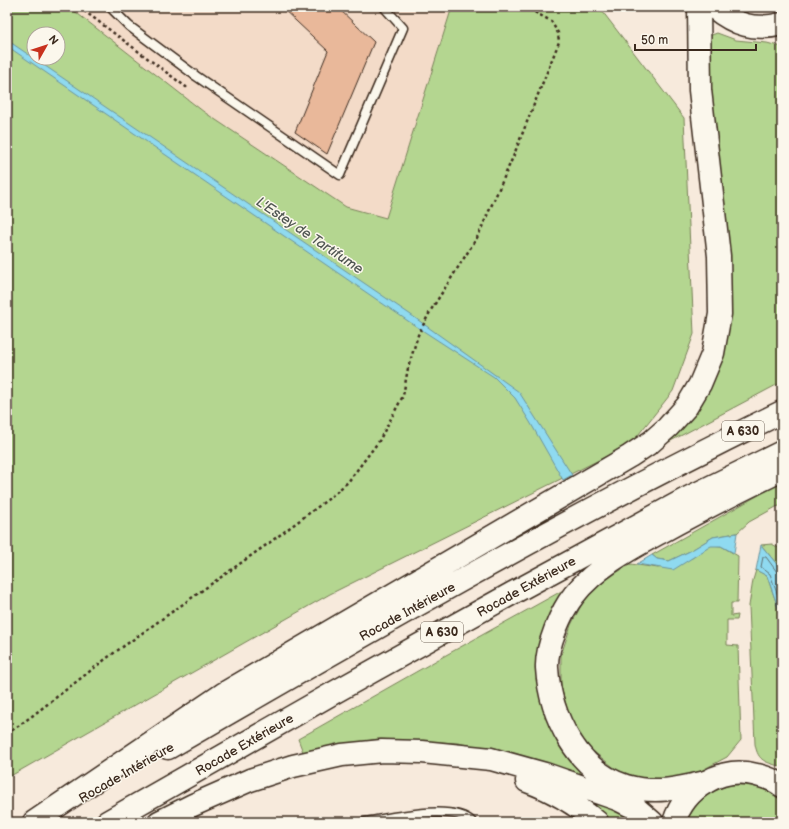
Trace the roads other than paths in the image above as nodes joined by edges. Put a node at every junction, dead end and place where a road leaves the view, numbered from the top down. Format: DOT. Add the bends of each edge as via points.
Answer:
graph roads {
  1 [pos="110,7"];
  2 [pos="384,7"];
  3 [pos="699,7"];
  4 [pos="714,7"];
  5 [pos="778,28"];
  6 [pos="782,402"];
  7 [pos="782,412"];
  8 [pos="705,450"];
  9 [pos="782,452"];
  10 [pos="782,470"];
  11 [pos="460,756"];
  12 [pos="706,782"];
  13 [pos="781,785"];
  14 [pos="34,822"];
  15 [pos="39,822"];
  16 [pos="108,822"];
  17 [pos="160,822"];
  18 [pos="365,822"];
  19 [pos="472,822"];
  20 [pos="597,822"];
  21 [pos="652,822"];
  22 [pos="674,822"];
  1 -- 2 [label="lane" via="129,26 196,76 340,175 403,28"];
  3 -- 14 [label="main road" via="700,90 718,256 720,314 713,353 687,406 651,442 630,456 224,694"];
  4 -- 5 [label="main road" via="727,18 747,26"];
  6 -- 8 [label="main road"];
  7 -- 8 [label="main road, Rocade Intérieure / A 630"];
  8 -- 15 [label="main road, Rocade Intérieure / A 630" via="493,562"];
  9 -- 16 [label="main road, Rocade Extérieure / A 630" via="688,498 504,597"];
  10 -- 12 [label="main road" via="695,513 610,562 573,595 552,638 547,666 552,700 565,731 581,757 605,777 625,786 643,790 663,791"];
  11 -- 17 [label="main road" via="382,751 342,755 293,766 250,780"];
  11 -- 20 [label="main road" via="539,785 587,813"];
  11 -- 21 [label="main road" via="491,759 618,799 637,809"];
  12 -- 13 [label="main road" via="720,775 749,773"];
  12 -- 22 [label="main road" via="689,794"];
  18 -- 19 [label="lane" via="431,812 460,815"];
}
